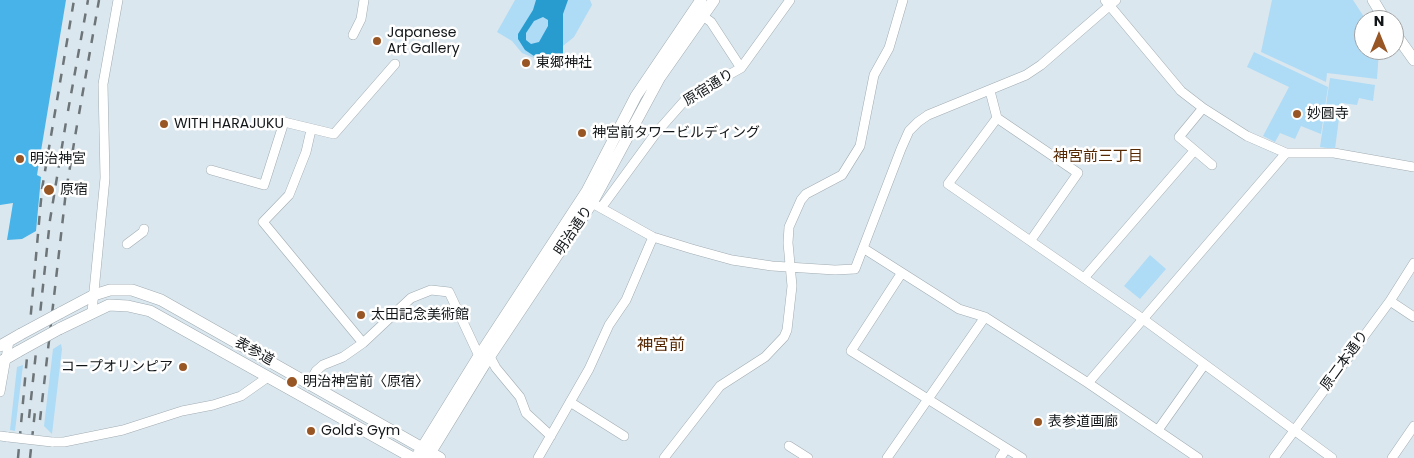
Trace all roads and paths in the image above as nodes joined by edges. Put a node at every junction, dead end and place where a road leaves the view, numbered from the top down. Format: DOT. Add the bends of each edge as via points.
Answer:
graph roads {
  1 [pos="118,0"];
  2 [pos="364,0"];
  3 [pos="701,0"];
  4 [pos="714,0"];
  5 [pos="790,0"];
  6 [pos="904,0"];
  7 [pos="1116,0"];
  8 [pos="1106,3"];
  9 [pos="703,16"];
  10 [pos="353,35"];
  11 [pos="1404,46"];
  12 [pos="1414,60"];
  13 [pos="395,64"];
  14 [pos="741,68"];
  15 [pos="990,91"];
  16 [pos="1203,108"];
  17 [pos="997,118"];
  18 [pos="311,130"];
  19 [pos="1194,151"];
  20 [pos="1286,153"];
  21 [pos="1212,165"];
  22 [pos="1414,167"];
  23 [pos="211,170"];
  24 [pos="588,191"];
  25 [pos="597,206"];
  26 [pos="144,229"];
  27 [pos="653,237"];
  28 [pos="1031,240"];
  29 [pos="127,244"];
  30 [pos="863,248"];
  31 [pos="1414,263"];
  32 [pos="789,268"];
  33 [pos="901,274"];
  34 [pos="1084,278"];
  35 [pos="94,295"];
  36 [pos="1390,301"];
  37 [pos="92,312"];
  38 [pos="984,317"];
  39 [pos="1414,317"];
  40 [pos="1143,319"];
  41 [pos="363,343"];
  42 [pos="4,344"];
  43 [pos="484,357"];
  44 [pos="3,360"];
  45 [pos="1204,365"];
  46 [pos="268,377"];
  47 [pos="309,383"];
  48 [pos="1088,383"];
  49 [pos="0,392"];
  50 [pos="928,400"];
  51 [pos="570,402"];
  52 [pos="1414,426"];
  53 [pos="1158,430"];
  54 [pos="1294,431"];
  55 [pos="551,436"];
  56 [pos="624,436"];
  57 [pos="4,437"];
  58 [pos="789,446"];
  59 [pos="1006,449"];
  60 [pos="425,455"];
  61 [pos="538,458"];
  62 [pos="664,458"];
  63 [pos="808,458"];
  64 [pos="887,458"];
  65 [pos="1000,458"];
  66 [pos="1022,458"];
  67 [pos="1198,458"];
  68 [pos="1274,458"];
  69 [pos="1332,458"];
  70 [pos="1392,458"];
  1 -- 35 [label="street" via="103,84 105,178"];
  2 -- 10 [label="street" via="361,19"];
  3 -- 24 [label="main road, 明治通り" via="636,96"];
  4 -- 9 [label="main road, 明治通り"];
  5 -- 14 [label="street, 原宿通り"];
  6 -- 32 [label="street" via="889,48 874,75 860,146 842,175 806,194 796,207 787,236"];
  7 -- 8 [label="street"];
  8 -- 15 [label="street" via="1041,65"];
  8 -- 16 [label="street" via="1170,79"];
  9 -- 14 [label="street" via="712,22"];
  9 -- 25 [label="main road, 明治通り" via="660,77"];
  11 -- 12 [label="main road"];
  13 -- 18 [label="street" via="334,134"];
  14 -- 25 [label="street, 原宿通り" via="686,99"];
  15 -- 17 [label="street"];
  15 -- 30 [label="street" via="928,115 909,131"];
  16 -- 19 [label="street" via="1179,137"];
  16 -- 20 [label="street" via="1247,136"];
  17 -- 28 [label="street" via="1078,173"];
  17 -- 28 [label="street" via="948,184"];
  18 -- 23 [label="street" via="284,122 264,185"];
  18 -- 41 [label="street" via="306,152 288,194 263,222"];
  19 -- 21 [label="street"];
  19 -- 34 [label="street"];
  20 -- 22 [label="street" via="1334,153"];
  20 -- 40 [label="street"];
  24 -- 25 [label="street"];
  24 -- 43 [label="main road, 明治通り"];
  25 -- 27 [label="street"];
  25 -- 43 [label="main road, 明治通り"];
  26 -- 29 [label="street"];
  27 -- 32 [label="street" via="732,260"];
  27 -- 51 [label="street" via="626,300 609,325"];
  28 -- 34 [label="street"];
  30 -- 32 [label="street" via="854,269"];
  30 -- 33 [label="street"];
  31 -- 36 [label="street, 原二本通り"];
  32 -- 62 [label="street" via="792,286 784,337 765,356 720,386"];
  33 -- 38 [label="street" via="959,309"];
  33 -- 50 [label="street" via="851,351"];
  34 -- 40 [label="street"];
  35 -- 37 [label="street"];
  35 -- 42 [label="main road, 表参道, bridge"];
  35 -- 47 [label="main road, 表参道" via="123,289 161,300"];
  36 -- 39 [label="street"];
  36 -- 54 [label="street, 原二本通り"];
  37 -- 44 [label="main road, 表参道, bridge"];
  37 -- 46 [label="main road, 表参道" via="116,305 150,311"];
  38 -- 48 [label="street"];
  38 -- 50 [label="street"];
  40 -- 45 [label="street"];
  40 -- 48 [label="street"];
  41 -- 43 [label="street" via="411,298 431,290 449,292"];
  41 -- 47 [label="street" via="343,357 323,365"];
  42 -- 44 [label="street"];
  43 -- 55 [label="street" via="520,397 526,413"];
  43 -- 60 [label="main road, 明治通り"];
  44 -- 49 [label="street"];
  45 -- 53 [label="street"];
  45 -- 54 [label="street"];
  46 -- 57 [label="street, bridge" via="240,396 123,430 64,442"];
  46 -- 60 [label="main road, 表参道"];
  47 -- 60 [label="main road, 表参道"];
  48 -- 53 [label="street"];
  50 -- 59 [label="street"];
  50 -- 64 [label="street"];
  51 -- 55 [label="street"];
  51 -- 56 [label="street"];
  52 -- 70 [label="street"];
  53 -- 67 [label="street"];
  54 -- 68 [label="street, 原二本通り"];
  54 -- 69 [label="street"];
  55 -- 61 [label="street"];
  58 -- 63 [label="street"];
  59 -- 65 [label="street"];
  59 -- 66 [label="street"];
}
